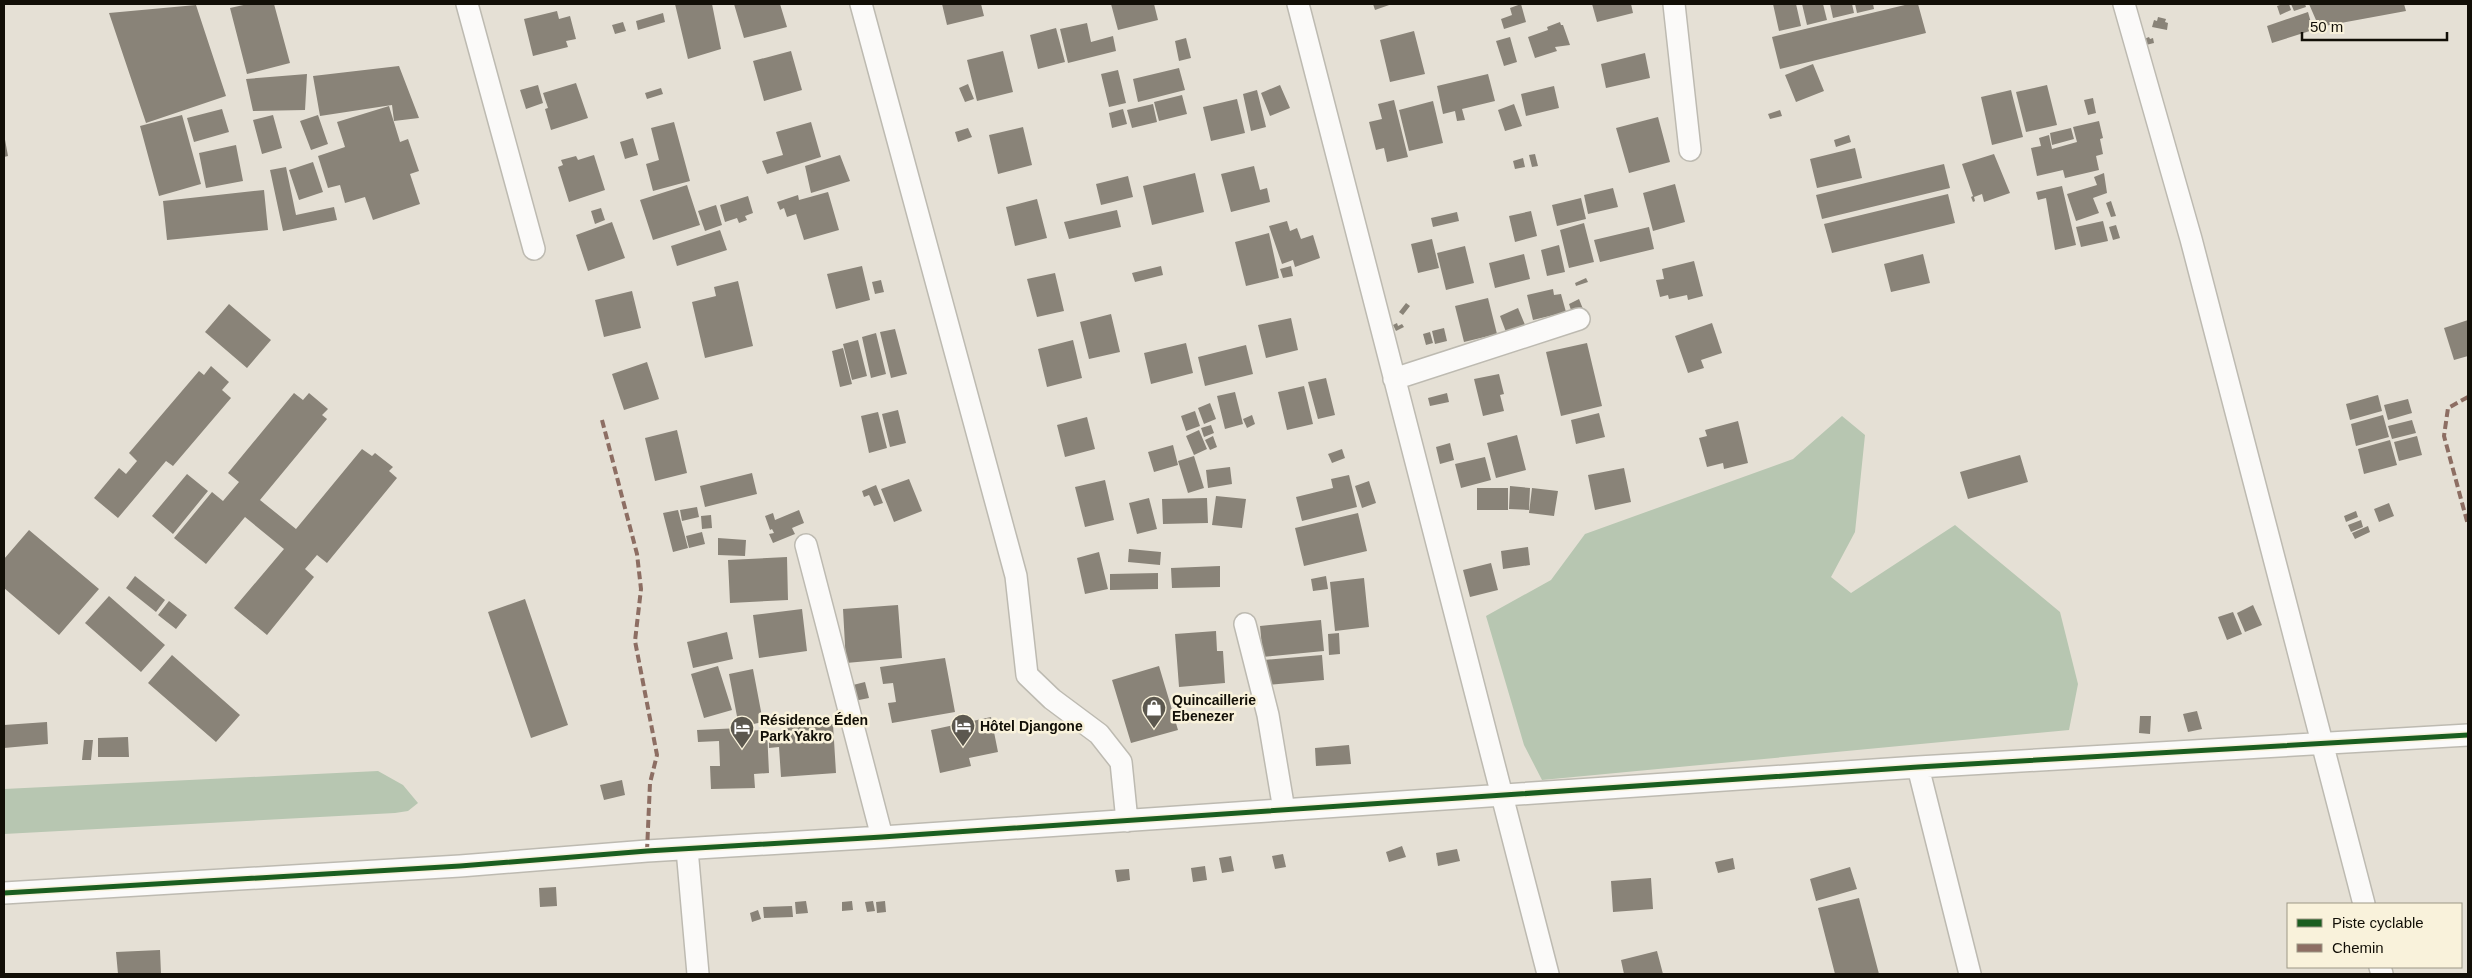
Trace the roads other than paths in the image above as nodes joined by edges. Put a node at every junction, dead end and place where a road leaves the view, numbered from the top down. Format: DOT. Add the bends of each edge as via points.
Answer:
graph roads {
  1 [pos="467,4"];
  2 [pos="861,4"];
  3 [pos="1298,4"];
  4 [pos="1674,4"];
  5 [pos="2124,4"];
  6 [pos="1690,150"];
  7 [pos="534,249"];
  8 [pos="1579,319"];
  9 [pos="1394,379"];
  10 [pos="806,545"];
  11 [pos="1245,624"];
  12 [pos="2468,735"];
  13 [pos="2322,745"];
  14 [pos="1918,768"];
  15 [pos="1501,796"];
  16 [pos="1284,810"];
  17 [pos="1127,821"];
  18 [pos="882,837"];
  19 [pos="687,849"];
  20 [pos="4,893"];
  21 [pos="2364,903"];
  22 [pos="698,974"];
  23 [pos="1548,974"];
  24 [pos="1970,974"];
  1 -- 7 [label="street"];
  2 -- 17 [label="street" via="1016,576 1027,675 1052,699 1099,734 1120,762"];
  3 -- 9 [label="street"];
  4 -- 6 [label="street"];
  5 -- 13 [label="street" via="2191,239"];
  8 -- 9 [label="street"];
  9 -- 15 [label="street"];
  10 -- 18 [label="street"];
  11 -- 16 [label="street" via="1268,715"];
  12 -- 13 [label="street"];
  13 -- 14 [label="street"];
  13 -- 21 [label="street"];
  14 -- 15 [label="street"];
  14 -- 24 [label="street"];
  15 -- 16 [label="street"];
  15 -- 23 [label="street"];
  16 -- 17 [label="street"];
  17 -- 18 [label="street"];
  18 -- 19 [label="street"];
  19 -- 20 [label="street"];
  19 -- 22 [label="street"];
}
